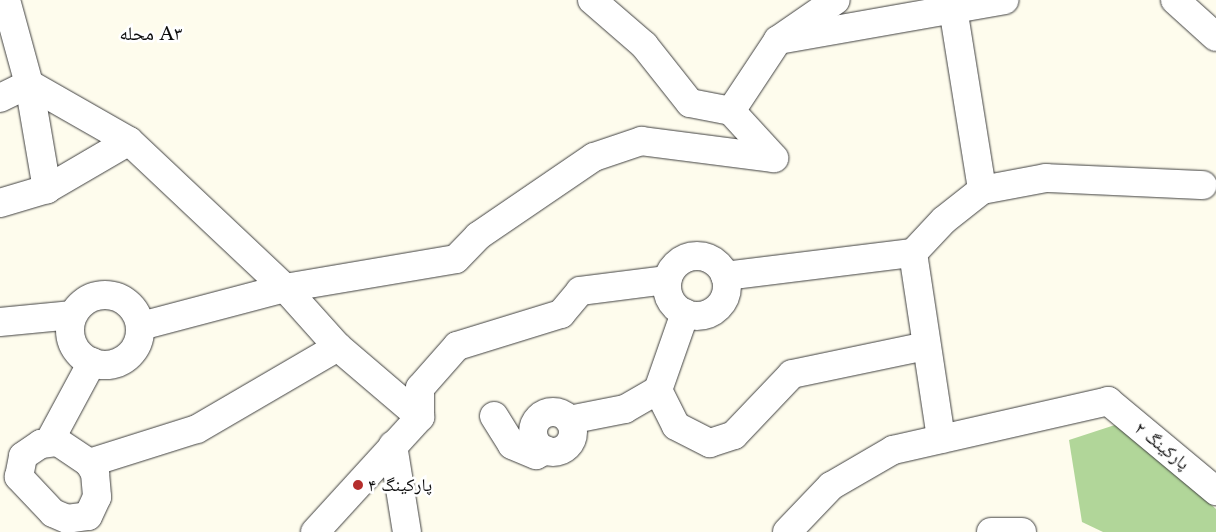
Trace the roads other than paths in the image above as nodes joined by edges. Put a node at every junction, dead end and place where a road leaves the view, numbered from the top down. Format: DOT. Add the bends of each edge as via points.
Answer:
graph roads {
  1 [pos="6,0"];
  2 [pos="592,0"];
  3 [pos="836,0"];
  4 [pos="1004,0"];
  5 [pos="1175,0"];
  6 [pos="953,8"];
  7 [pos="1216,37"];
  8 [pos="778,40"];
  9 [pos="29,84"];
  10 [pos="0,98"];
  11 [pos="732,111"];
  12 [pos="129,141"];
  13 [pos="1203,185"];
  14 [pos="47,189"];
  15 [pos="982,190"];
  16 [pos="0,203"];
  17 [pos="913,253"];
  18 [pos="725,276"];
  19 [pos="667,280"];
  20 [pos="285,288"];
  21 [pos="685,313"];
  22 [pos="73,315"];
  23 [pos="0,322"];
  24 [pos="140,326"];
  25 [pos="926,346"];
  26 [pos="338,347"];
  27 [pos="92,362"];
  28 [pos="658,390"];
  29 [pos="494,416"];
  30 [pos="420,417"];
  31 [pos="942,439"];
  32 [pos="49,442"];
  33 [pos="393,445"];
  34 [pos="89,463"];
  35 [pos="9,480"];
  36 [pos="1216,491"];
  37 [pos="315,532"];
  38 [pos="407,532"];
  39 [pos="787,532"];
  40 [pos="991,532"];
  41 [pos="1022,532"];
  1 -- 9 [label="street"];
  2 -- 11 [label="street" via="644,44 690,103"];
  3 -- 8 [label="street"];
  4 -- 6 [label="street"];
  5 -- 7 [label="street"];
  6 -- 8 [label="street"];
  6 -- 15 [label="street"];
  8 -- 11 [label="street"];
  9 -- 10 [label="street"];
  9 -- 12 [label="street"];
  9 -- 14 [label="street"];
  11 -- 20 [label="street" via="774,158 641,141 594,157 478,236 456,259"];
  12 -- 14 [label="street"];
  12 -- 20 [label="street"];
  13 -- 15 [label="street" via="1046,178"];
  14 -- 16 [label="street"];
  15 -- 17 [label="street" via="958,207"];
  17 -- 18 [label="street"];
  17 -- 25 [label="street"];
  18 -- 19 [label="street" via="714,261 696,256 678,263"];
  18 -- 21 [label="street" via="725,295 714,310"];
  19 -- 21 [label="street" via="670,300"];
  19 -- 30 [label="street" via="580,291 561,314 457,346 420,388"];
  20 -- 24 [label="street"];
  20 -- 26 [label="street"];
  21 -- 28 [label="street"];
  22 -- 23 [label="street"];
  22 -- 24 [label="street" via="87,300 108,295 130,304"];
  22 -- 27 [label="street" via="74,346"];
  24 -- 27 [label="street" via="135,349 127,358 104,365"];
  25 -- 28 [label="street" via="792,374 734,435 710,443 676,426"];
  25 -- 31 [label="street"];
  26 -- 30 [label="street"];
  26 -- 34 [label="street" via="196,429"];
  27 -- 32 [label="street"];
  28 -- 29 [label="street" via="625,409 569,420 573,432 569,444 558,451 546,450 536,455 512,445"];
  30 -- 33 [label="street"];
  31 -- 36 [label="street, پارکینگ ۲" via="1108,401"];
  31 -- 39 [label="street" via="894,450 830,486"];
  32 -- 34 [label="street" via="66,445"];
  32 -- 35 [label="street" via="23,456"];
  33 -- 37 [label="street"];
  33 -- 38 [label="street"];
  34 -- 35 [label="street" via="95,473 97,497 88,516 79,519 67,519 42,507"];
  40 -- 41 [label="street"];
}
